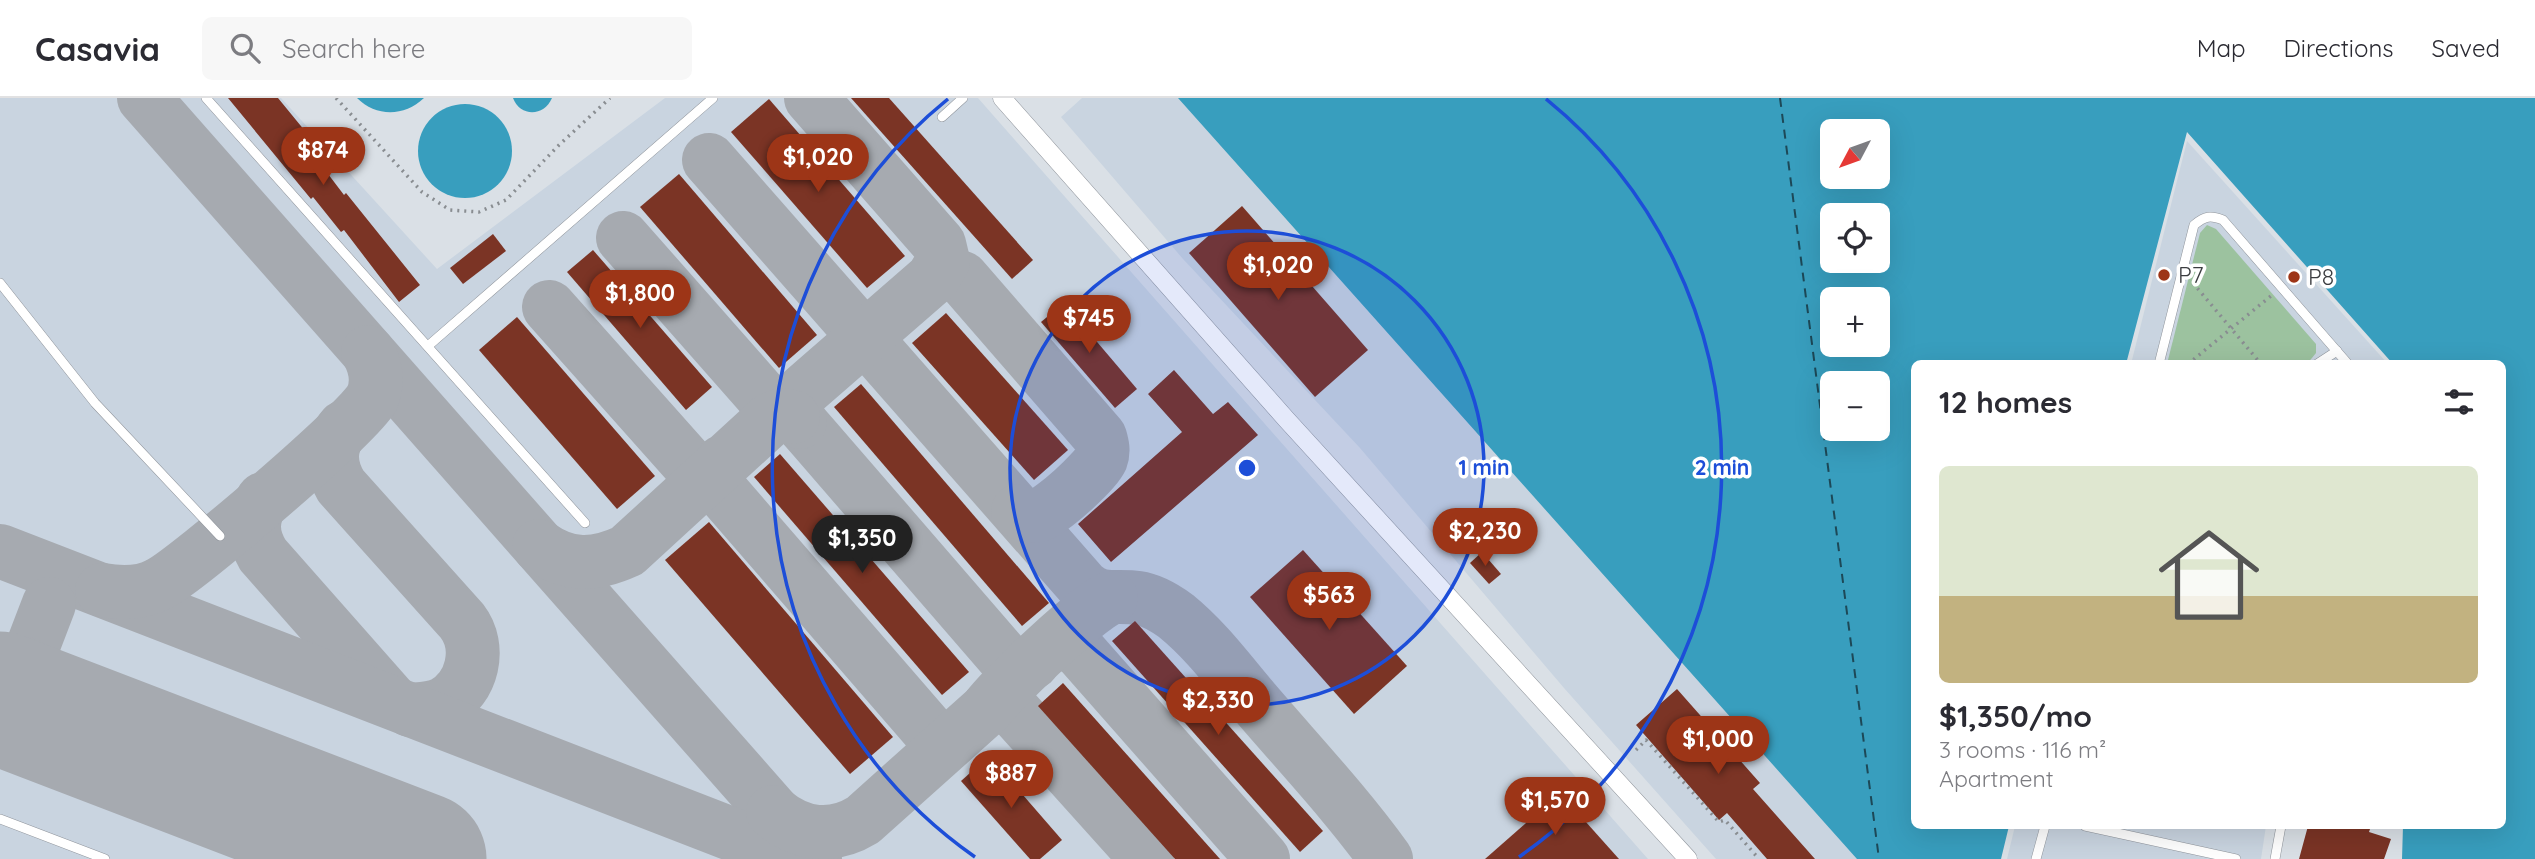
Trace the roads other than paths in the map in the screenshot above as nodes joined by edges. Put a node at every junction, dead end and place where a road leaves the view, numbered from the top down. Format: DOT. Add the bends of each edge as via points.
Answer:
graph roads {
  1 [pos="206,98"];
  2 [pos="713,98"];
  3 [pos="964,98"];
  4 [pos="1002,98"];
  5 [pos="942,117"];
  6 [pos="0,283"];
  7 [pos="428,346"];
  8 [pos="2337,351"];
  9 [pos="2160,360"];
  10 [pos="2323,360"];
  11 [pos="2345,360"];
  12 [pos="585,523"];
  13 [pos="220,536"];
  14 [pos="0,819"];
  15 [pos="2044,829"];
  16 [pos="2099,829"];
  17 [pos="2280,829"];
  18 [pos="105,859"];
  19 [pos="1688,859"];
  20 [pos="2036,859"];
  21 [pos="2236,859"];
  22 [pos="2275,859"];
  1 -- 7 [label="lane"];
  2 -- 7 [label="lane"];
  3 -- 5 [label="lane"];
  4 -- 19 [label="street" via="1286,419"];
  6 -- 13 [label="lane" via="95,403"];
  7 -- 12 [label="lane"];
  8 -- 9 [label="lane" via="2223,220 2204,217 2194,225"];
  8 -- 10 [label="lane"];
  8 -- 11 [label="lane"];
  14 -- 18 [label="lane"];
  15 -- 20 [label="lane"];
  16 -- 21 [label="lane"];
  17 -- 22 [label="lane"];
}
